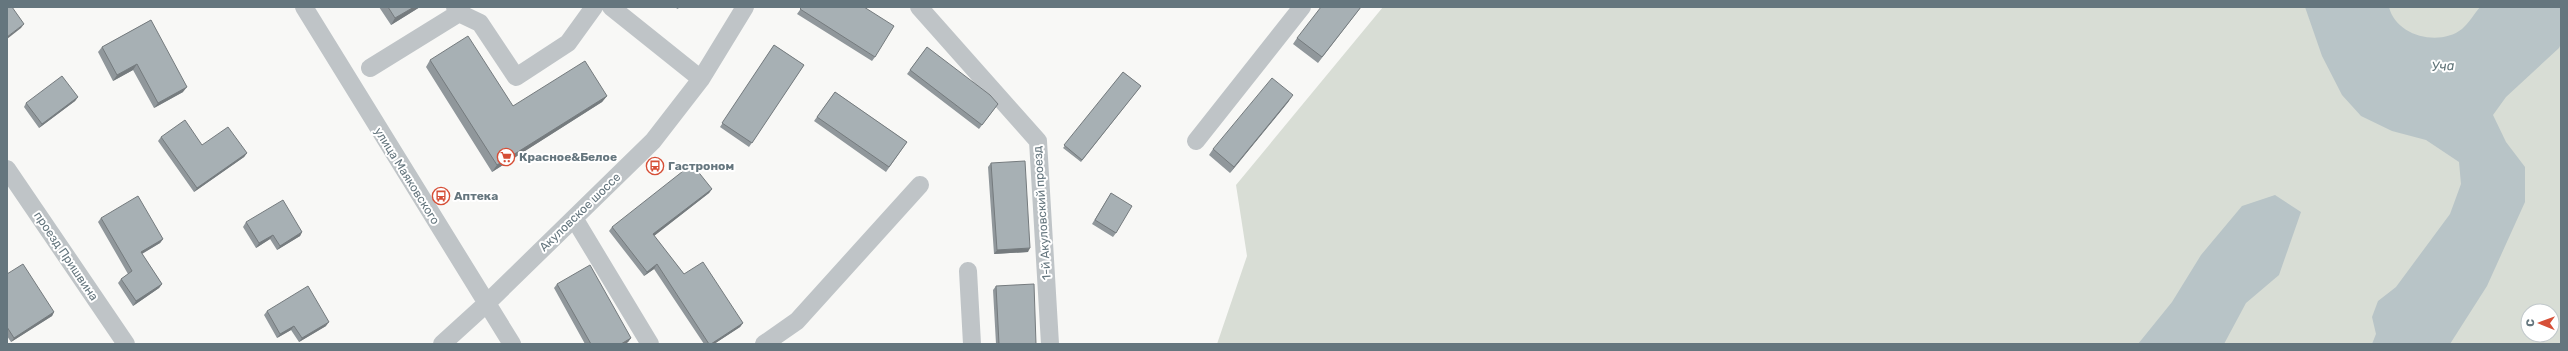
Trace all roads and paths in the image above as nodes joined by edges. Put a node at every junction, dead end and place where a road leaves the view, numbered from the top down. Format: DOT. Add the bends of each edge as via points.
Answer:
graph roads {
  1 [pos="304,7"];
  2 [pos="594,7"];
  3 [pos="611,7"];
  4 [pos="745,7"];
  5 [pos="919,7"];
  6 [pos="1302,7"];
  7 [pos="457,10"];
  8 [pos="370,68"];
  9 [pos="701,79"];
  10 [pos="1196,141"];
  11 [pos="7,169"];
  12 [pos="920,185"];
  13 [pos="574,218"];
  14 [pos="968,270"];
  15 [pos="486,304"];
  16 [pos="126,344"];
  17 [pos="442,344"];
  18 [pos="512,344"];
  19 [pos="650,344"];
  20 [pos="764,344"];
  21 [pos="972,344"];
  22 [pos="1050,344"];
  1 -- 15 [label="street, улица Маяковского"];
  2 -- 7 [label="street" via="568,43 516,77 480,23"];
  3 -- 9 [label="street"];
  4 -- 9 [label="street, Акуловское шоссе"];
  5 -- 22 [label="street, 1-й Акуловский проезд" via="1038,141"];
  6 -- 10 [label="street"];
  7 -- 8 [label="street"];
  9 -- 13 [label="street, Акуловское шоссе" via="653,141"];
  11 -- 16 [label="street, проезд Пришвина"];
  12 -- 20 [label="street" via="796,321"];
  13 -- 15 [label="street, Акуловское шоссе"];
  13 -- 19 [label="street"];
  14 -- 21 [label="street"];
  15 -- 17 [label="street, Акуловское шоссе"];
  15 -- 18 [label="street, улица Маяковского"];
}
